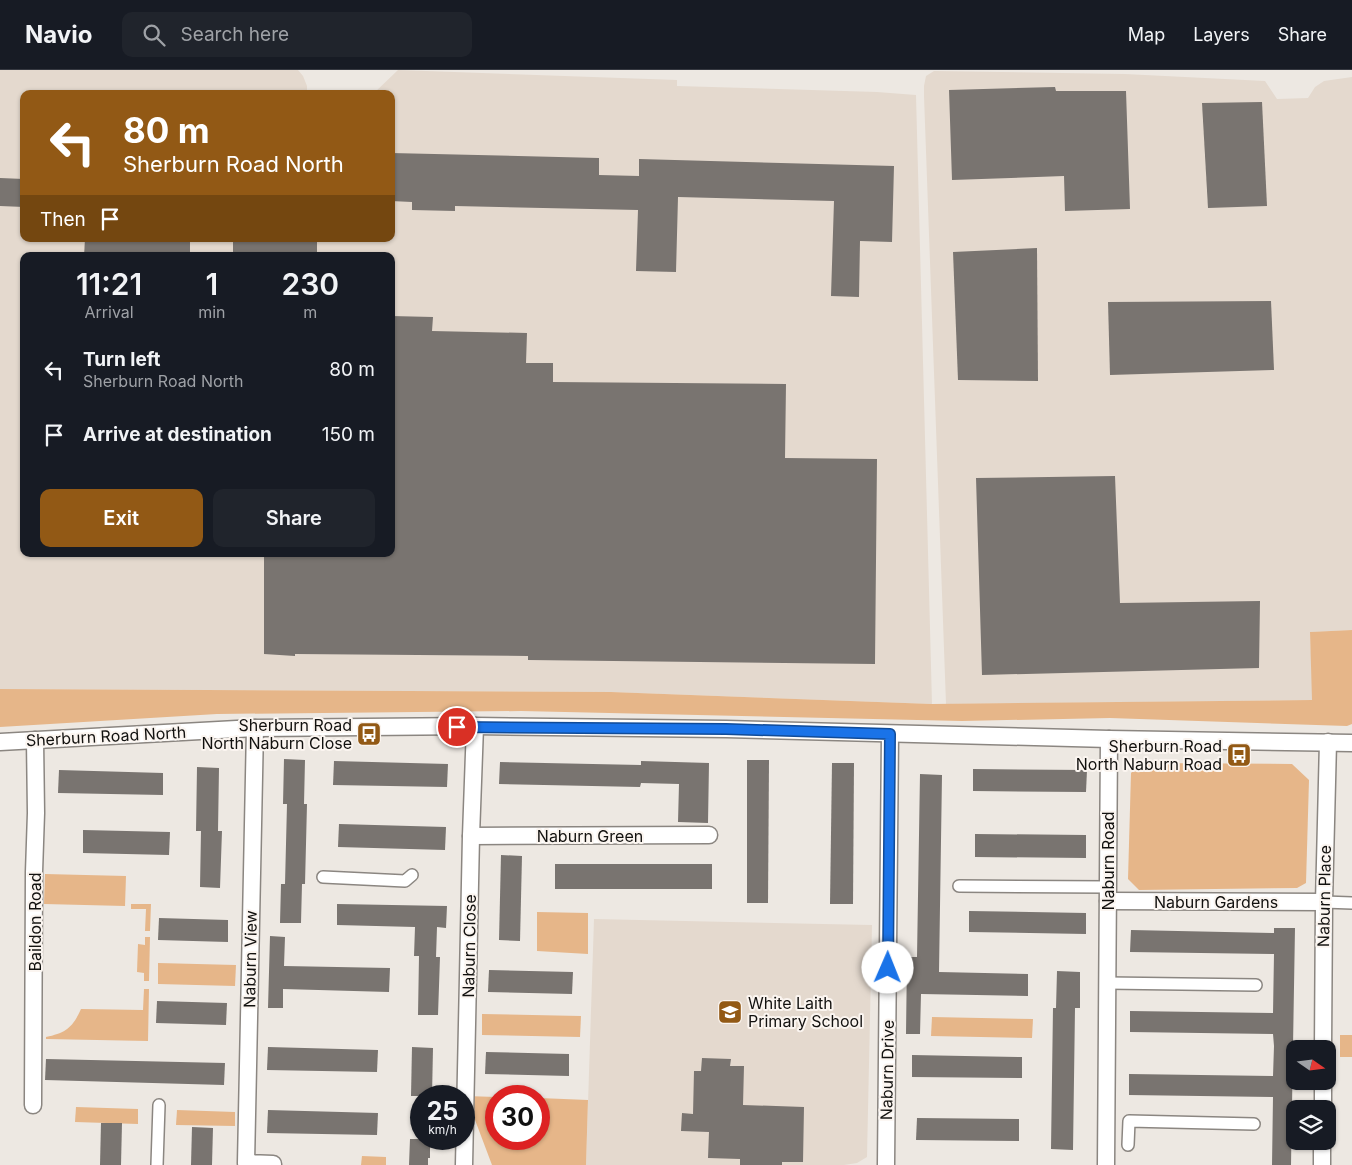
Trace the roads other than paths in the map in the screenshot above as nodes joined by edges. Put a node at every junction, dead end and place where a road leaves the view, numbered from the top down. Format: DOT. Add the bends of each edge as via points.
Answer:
graph roads {
  1 [pos="476,726"];
  2 [pos="255,728"];
  3 [pos="890,734"];
  4 [pos="1109,739"];
  5 [pos="35,740"];
  6 [pos="0,742"];
  7 [pos="1328,742"];
  8 [pos="1352,742"];
  9 [pos="709,835"];
  10 [pos="472,836"];
  11 [pos="412,875"];
  12 [pos="323,877"];
  13 [pos="959,886"];
  14 [pos="1108,894"];
  15 [pos="1324,902"];
  16 [pos="1352,903"];
  17 [pos="1107,984"];
  18 [pos="1256,985"];
  19 [pos="1323,1040"];
  20 [pos="34,1105"];
  21 [pos="159,1105"];
  22 [pos="1254,1124"];
  23 [pos="1128,1145"];
  24 [pos="1322,1150"];
  25 [pos="273,1164"];
  26 [pos="157,1165"];
  27 [pos="464,1165"];
  28 [pos="886,1165"];
  29 [pos="1106,1165"];
  30 [pos="1322,1165"];
  1 -- 2 [label="street, Sherburn Road North"];
  1 -- 3 [label="street, Sherburn Road North"];
  1 -- 10 [label="street, Naburn Close"];
  2 -- 5 [label="street, Sherburn Road North"];
  2 -- 25 [label="street, Naburn View" via="246,1163"];
  3 -- 4 [label="street, Sherburn Road North"];
  3 -- 28 [label="street, Naburn Drive"];
  4 -- 7 [label="street, Sherburn Road North"];
  4 -- 14 [label="street, Naburn Road"];
  5 -- 6 [label="street, Sherburn Road North"];
  5 -- 20 [label="street, Baildon Road"];
  7 -- 8 [label="street, Sherburn Road North"];
  7 -- 15 [label="street, Naburn Place"];
  9 -- 10 [label="street, Naburn Green"];
  10 -- 27 [label="street, Naburn Close"];
  11 -- 12 [label="street" via="405,881"];
  13 -- 14 [label="street"];
  14 -- 15 [label="street, Naburn Gardens"];
  14 -- 17 [label="street, Naburn Road"];
  15 -- 16 [label="street"];
  15 -- 19 [label="street, Naburn Place"];
  17 -- 18 [label="street"];
  17 -- 29 [label="street, Naburn Road"];
  21 -- 26 [label="street"];
  22 -- 23 [label="street" via="1129,1122"];
  24 -- 30 [label="street"];
}
